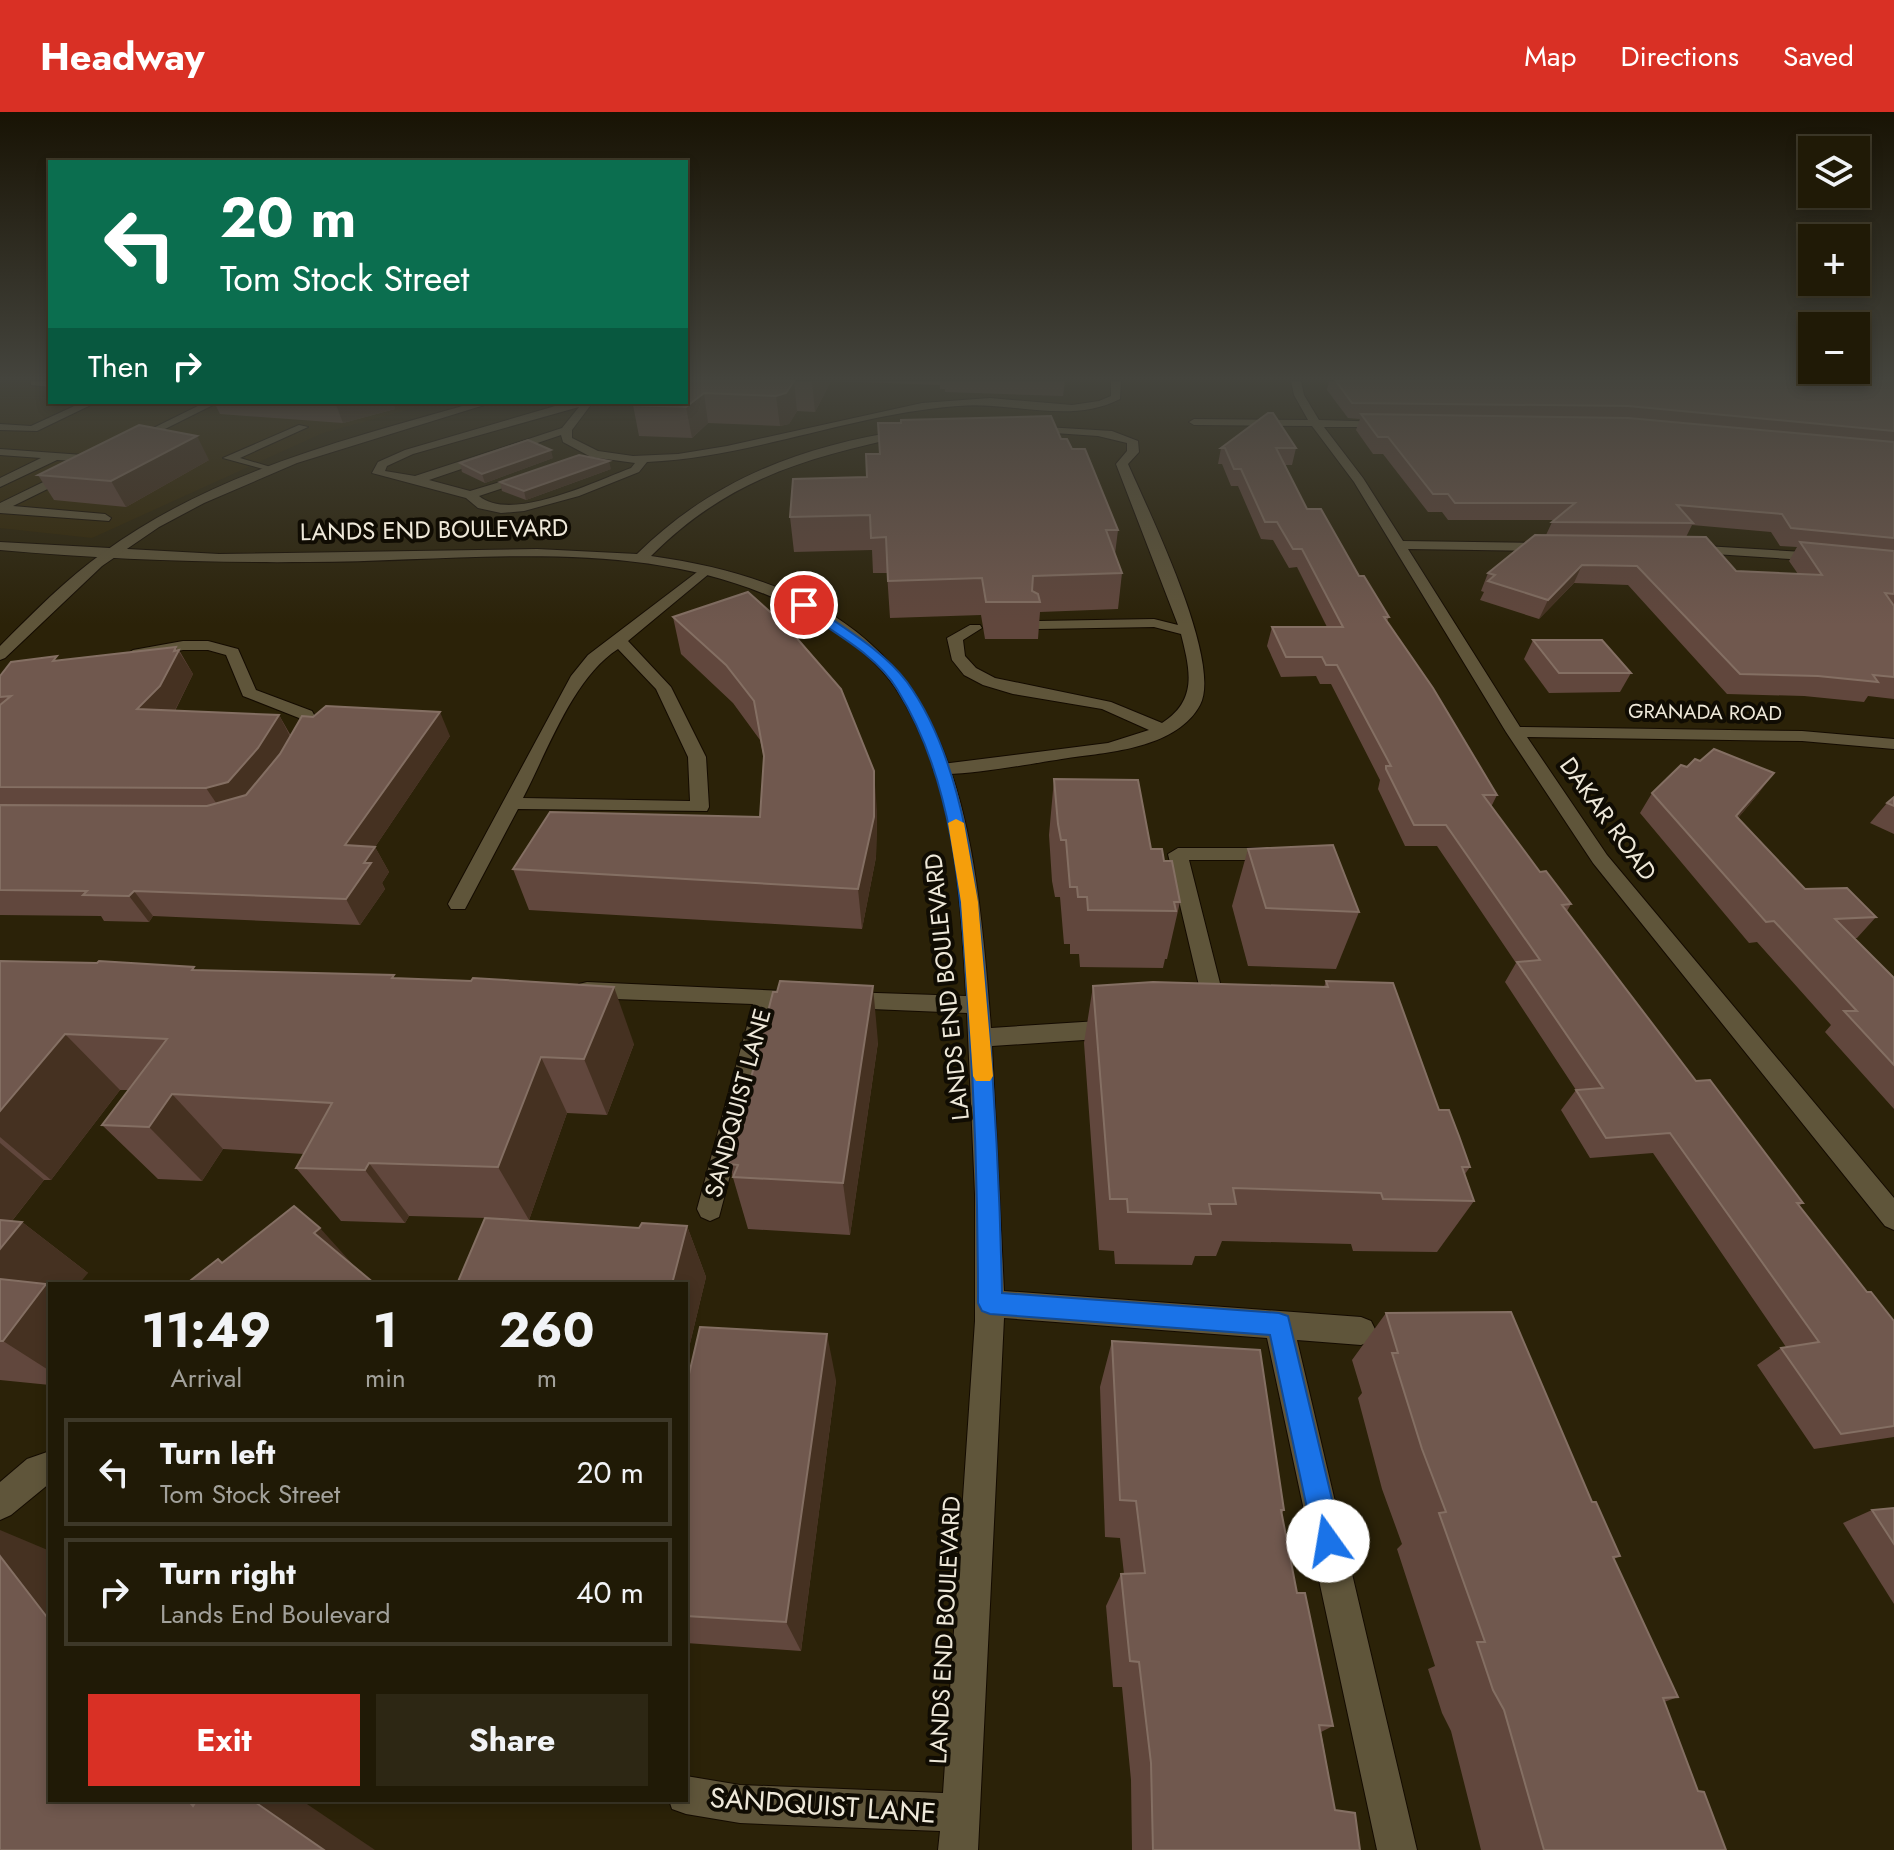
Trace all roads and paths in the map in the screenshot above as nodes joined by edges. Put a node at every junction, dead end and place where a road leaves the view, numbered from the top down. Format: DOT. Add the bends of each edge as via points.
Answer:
graph roads {
  1 [pos="42,462"];
  2 [pos="92,462"];
  3 [pos="243,462"];
  4 [pos="295,462"];
  5 [pos="387,462"];
  6 [pos="470,462"];
  7 [pos="641,462"];
  8 [pos="797,462"];
  9 [pos="1124,462"];
  10 [pos="1345,462"];
  11 [pos="545,469"];
  12 [pos="270,470"];
  13 [pos="416,480"];
  14 [pos="0,483"];
  15 [pos="470,495"];
  16 [pos="0,509"];
  17 [pos="105,518"];
  18 [pos="1398,545"];
  19 [pos="0,546"];
  20 [pos="1565,547"];
  21 [pos="1671,548"];
  22 [pos="110,553"];
  23 [pos="641,558"];
  24 [pos="1834,558"];
  25 [pos="705,570"];
  26 [pos="1038,625"];
  27 [pos="975,628"];
  28 [pos="1186,631"];
  29 [pos="619,641"];
  30 [pos="0,655"];
  31 [pos="116,659"];
  32 [pos="1162,729"];
  33 [pos="1515,732"];
  34 [pos="1894,744"];
  35 [pos="297,751"];
  36 [pos="942,769"];
  37 [pos="512,803"];
  38 [pos="1287,854"];
  39 [pos="458,904"];
  40 [pos="558,989"];
  41 [pos="766,997"];
  42 [pos="978,1005"];
  43 [pos="1218,1022"];
  44 [pos="1139,1028"];
  45 [pos="980,1038"];
  46 [pos="710,1209"];
  47 [pos="1894,1218"];
  48 [pos="990,1303"];
  49 [pos="1279,1325"];
  50 [pos="1361,1331"];
  51 [pos="48,1468"];
  52 [pos="0,1504"];
  53 [pos="688,1795"];
  54 [pos="960,1832"];
  55 [pos="1397,1850"];
  1 -- 14 [label="street"];
  2 -- 16 [label="street"];
  3 -- 12 [label="street"];
  4 -- 12 [label="street"];
  5 -- 13 [label="street" via="378,473"];
  6 -- 13 [label="street"];
  7 -- 15 [label="street" via="635,470 521,508 479,505"];
  8 -- 23 [label="street" via="706,503"];
  9 -- 28 [label="street"];
  10 -- 18 [label="street, DAKAR ROAD"];
  11 -- 15 [label="street"];
  12 -- 22 [label="street" via="204,497"];
  13 -- 15 [label="street"];
  16 -- 17 [label="street"];
  18 -- 20 [label="street"];
  18 -- 33 [label="street, DAKAR ROAD"];
  19 -- 22 [label="street, LANDS END BOULEVARD"];
  21 -- 24 [label="street"];
  22 -- 23 [label="street, LANDS END BOULEVARD" via="354,558 512,551"];
  22 -- 30 [label="street"];
  23 -- 25 [label="street, LANDS END BOULEVARD"];
  25 -- 29 [label="street"];
  25 -- 36 [label="street, LANDS END BOULEVARD" via="787,596 883,663 902,686"];
  26 -- 28 [label="street" via="1154,623"];
  27 -- 32 [label="street" via="955,638 954,646 968,671 992,685 1108,706"];
  28 -- 32 [label="street" via="1198,688 1182,718"];
  29 -- 37 [label="street" via="593,658 577,679"];
  29 -- 37 [label="street" via="663,687 697,757 700,807"];
  31 -- 35 [label="street" via="198,644 233,652 249,693 306,715 312,726"];
  32 -- 36 [label="street" via="1108,748"];
  33 -- 34 [label="street, GRANADA ROAD" via="1786,735"];
  33 -- 47 [label="street, DAKAR ROAD" via="1600,859"];
  36 -- 42 [label="street, LANDS END BOULEVARD" via="970,902"];
  37 -- 39 [label="street"];
  38 -- 43 [label="street" via="1178,854"];
  40 -- 41 [label="street"];
  41 -- 42 [label="street"];
  41 -- 46 [label="street, SANDQUIST LANE"];
  42 -- 45 [label="street, LANDS END BOULEVARD"];
  44 -- 45 [label="street"];
  45 -- 48 [label="street, LANDS END BOULEVARD" via="988,1141"];
  48 -- 49 [label="street"];
  48 -- 54 [label="street, LANDS END BOULEVARD"];
  49 -- 50 [label="street"];
  49 -- 55 [label="street"];
  51 -- 52 [label="street" via="38,1470"];
  53 -- 54 [label="street, SANDQUIST LANE"];
}
